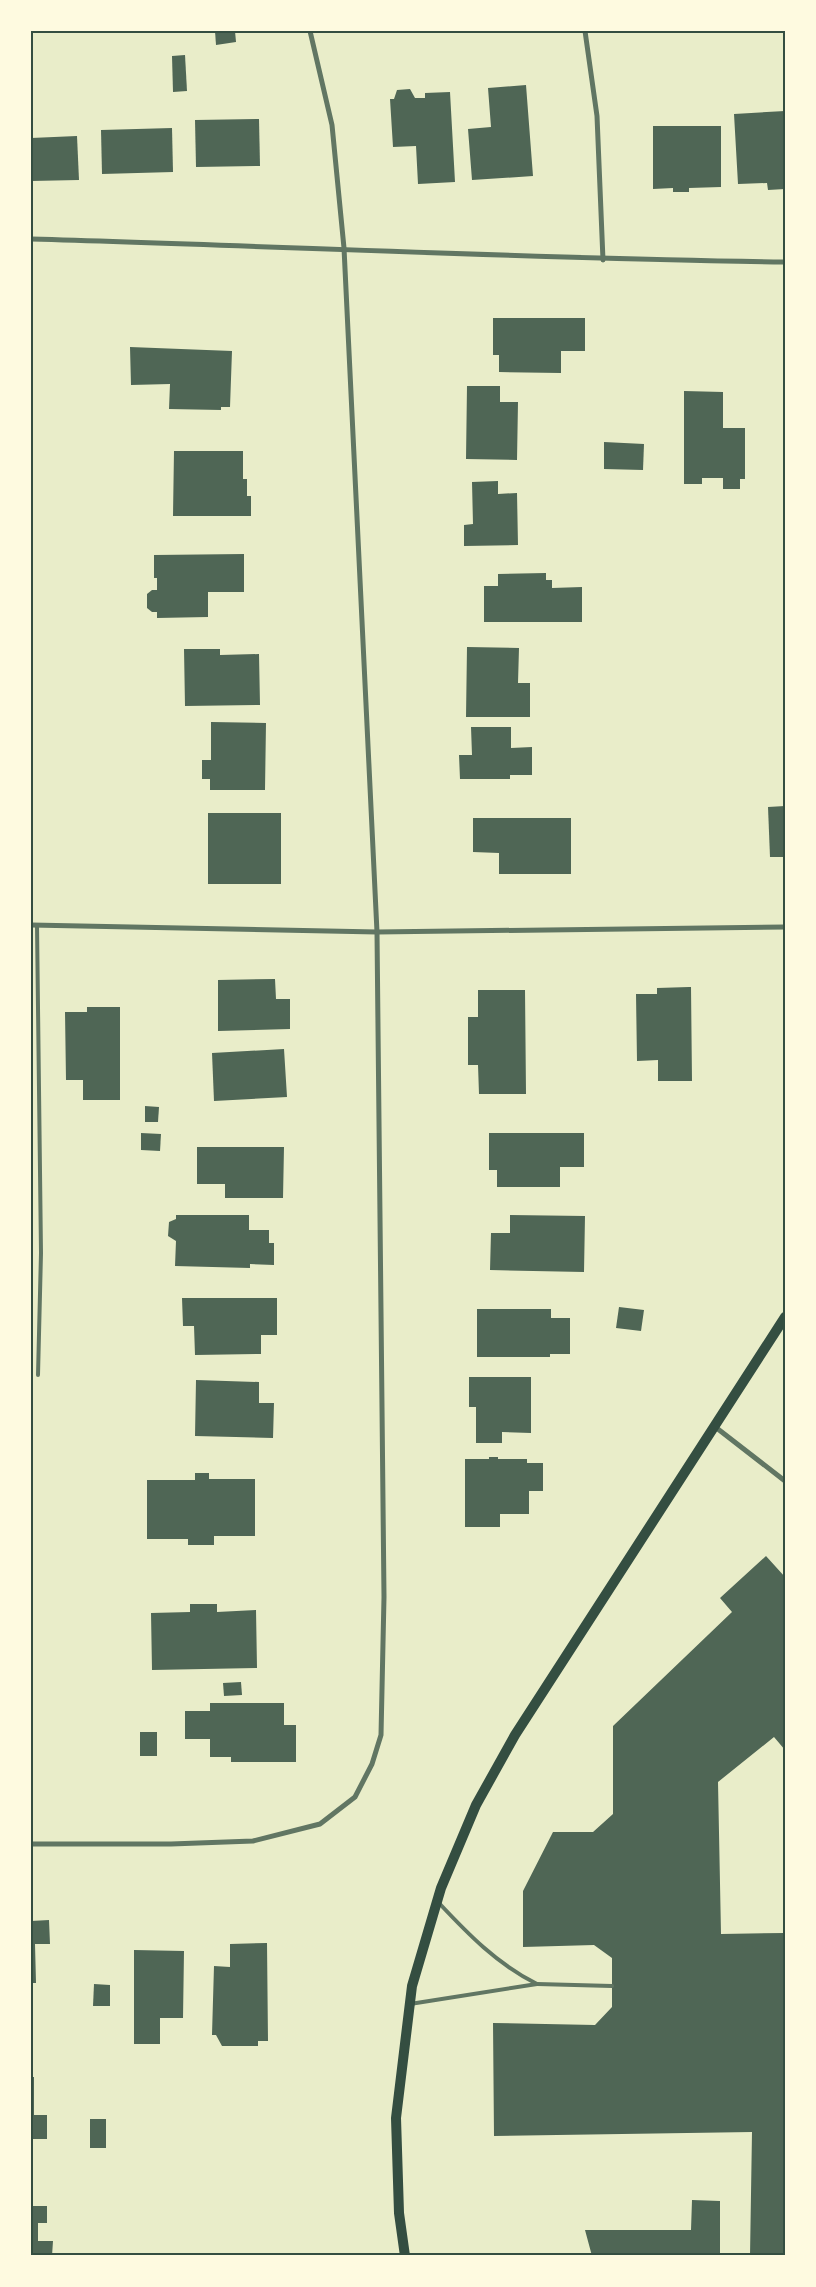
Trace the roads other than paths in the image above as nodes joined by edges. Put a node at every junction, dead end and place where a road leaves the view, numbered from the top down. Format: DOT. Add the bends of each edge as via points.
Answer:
graph roads {
  1 [pos="310,31"];
  2 [pos="584,31"];
  3 [pos="31,239"];
  4 [pos="344,248"];
  5 [pos="602,260"];
  6 [pos="785,262"];
  7 [pos="34,925"];
  8 [pos="785,927"];
  9 [pos="377,932"];
  10 [pos="785,1317"];
  11 [pos="38,1376"];
  12 [pos="714,1425"];
  13 [pos="785,1481"];
  14 [pos="31,1844"];
  15 [pos="437,1901"];
  16 [pos="537,1984"];
  17 [pos="612,1986"];
  18 [pos="410,2004"];
  19 [pos="405,2256"];
  1 -- 4 [label="street" via="332,125"];
  2 -- 5 [label="street" via="597,116"];
  3 -- 4 [label="street"];
  4 -- 5 [label="street"];
  4 -- 9 [label="street"];
  5 -- 6 [label="street"];
  7 -- 9 [label="street"];
  7 -- 11 [label="lane" via="41,1254"];
  8 -- 9 [label="street"];
  9 -- 14 [label="street" via="384,1587 383,1709 381,1735 372,1764 355,1797 320,1824 253,1841"];
  10 -- 12 [label="main road"];
  12 -- 13 [label="street"];
  12 -- 15 [label="main road" via="515,1736 476,1805"];
  15 -- 16 [label="lane" via="511,1971"];
  15 -- 18 [label="main road" via="412,1986"];
  16 -- 17 [label="lane"];
  16 -- 18 [label="lane"];
  18 -- 19 [label="main road" via="396,2118 399,2213"];
}
